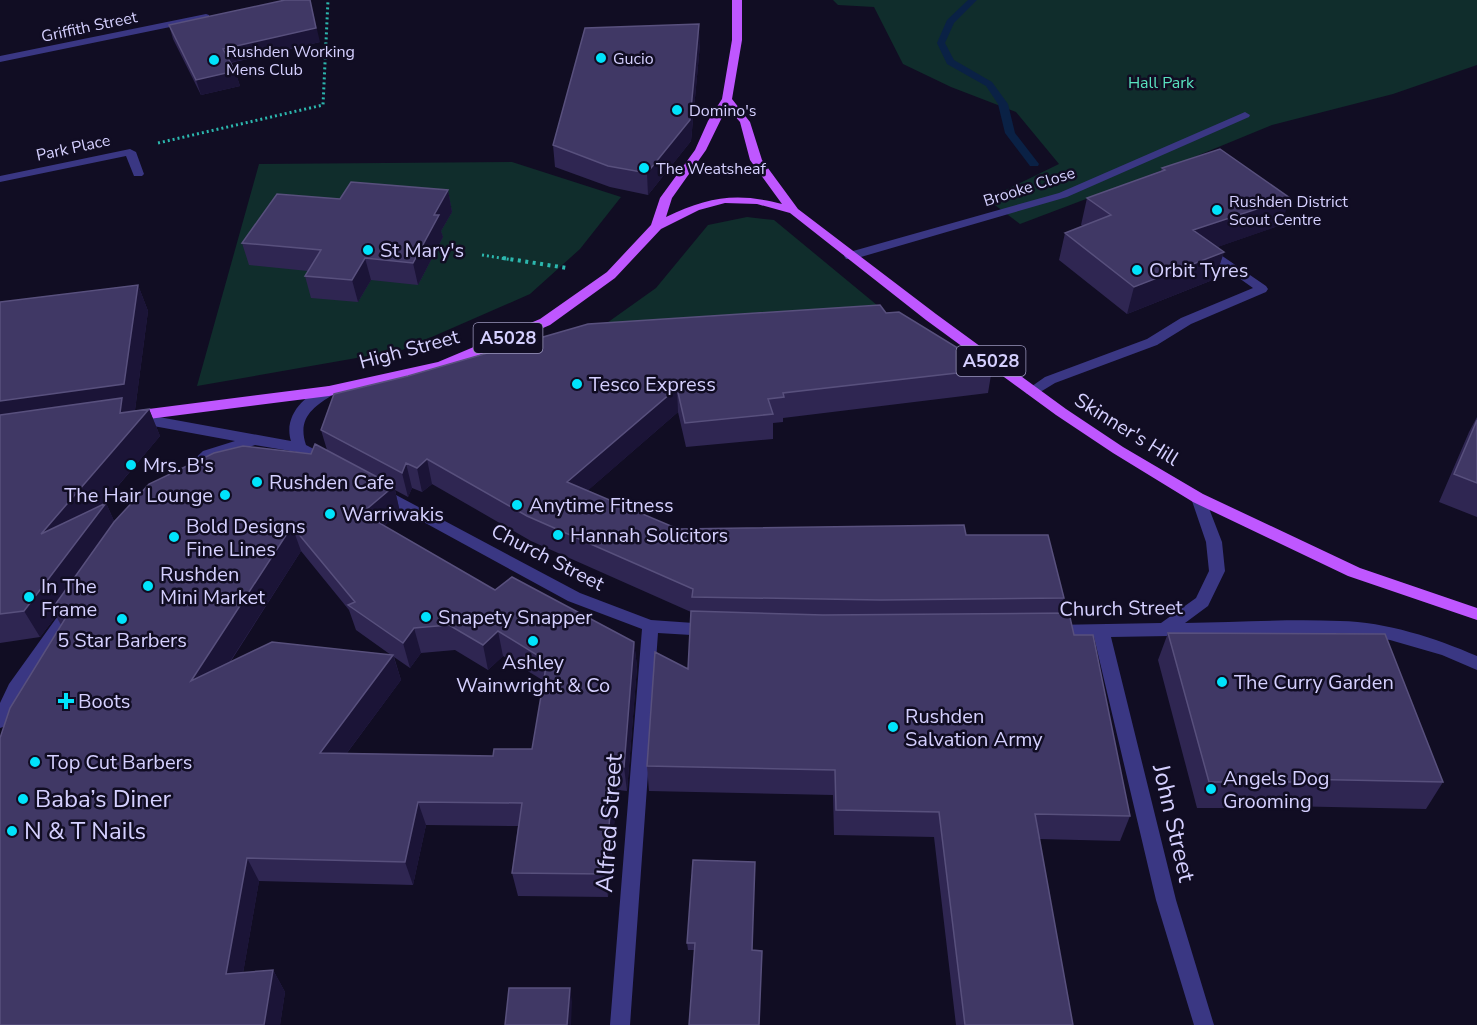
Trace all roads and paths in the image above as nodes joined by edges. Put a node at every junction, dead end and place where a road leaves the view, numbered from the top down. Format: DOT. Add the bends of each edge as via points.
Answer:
graph roads {
  1 [pos="328,0"];
  2 [pos="737,0"];
  3 [pos="220,14"];
  4 [pos="0,59"];
  5 [pos="727,99"];
  6 [pos="1245,115"];
  7 [pos="130,152"];
  8 [pos="138,174"];
  9 [pos="0,179"];
  10 [pos="794,211"];
  11 [pos="657,226"];
  12 [pos="482,255"];
  13 [pos="1215,255"];
  14 [pos="850,256"];
  15 [pos="611,275"];
  16 [pos="329,391"];
  17 [pos="1032,391"];
  18 [pos="125,417"];
  19 [pos="253,440"];
  20 [pos="300,448"];
  21 [pos="337,468"];
  22 [pos="178,480"];
  23 [pos="368,484"];
  24 [pos="1198,498"];
  25 [pos="80,597"];
  26 [pos="1477,614"];
  27 [pos="650,626"];
  28 [pos="1166,628"];
  29 [pos="730,630"];
  30 [pos="1101,630"];
  31 [pos="1042,631"];
  32 [pos="1477,663"];
  33 [pos="0,721"];
  34 [pos="620,1025"];
  35 [pos="1204,1025"];
  1 -- 7 [label="path" via="323,105"];
  2 -- 5 [label="main road, A5028" via="736,40"];
  3 -- 4 [label="street, Griffith Street"];
  5 -- 10 [label="main road, Skinner's Hill / A5028" via="745,122 756,160"];
  5 -- 11 [label="main road, A5028" via="700,150 666,198"];
  6 -- 14 [label="street, Brooke Close" via="1063,195"];
  7 -- 8 [label="street, Park Place"];
  7 -- 9 [label="street, Park Place"];
  10 -- 11 [label="main road, Skinner's Hill / A5028" via="757,201 725,200 695,208"];
  10 -- 14 [label="main road, Skinner's Hill / A5028"];
  11 -- 15 [label="main road, High Street / A5028"];
  12 -- 15 [label="path"];
  13 -- 17 [label="street" via="1262,289 1186,321 1152,342 1050,380"];
  14 -- 17 [label="main road, Skinner's Hill / A5028"];
  15 -- 16 [label="main road, High Street / A5028" via="545,322 464,357 442,366"];
  16 -- 18 [label="main road, High Street / A5028"];
  16 -- 20 [label="street" via="307,404 297,418 294,433"];
  17 -- 24 [label="main road, Skinner's Hill / A5028"];
  18 -- 19 [label="street"];
  19 -- 20 [label="street"];
  19 -- 22 [label="street" via="207,455"];
  20 -- 21 [label="street"];
  23 -- 27 [label="street, Church Street" via="574,597"];
  24 -- 26 [label="main road, Skinner's Hill / A5028" via="1354,572"];
  24 -- 28 [label="street" via="1214,542 1217,571 1202,602"];
  25 -- 33 [label="street" via="15,689"];
  27 -- 29 [label="street, Church Street"];
  27 -- 34 [label="street, Alfred Street"];
  28 -- 30 [label="street, Church Street"];
  28 -- 32 [label="street, Church Street" via="1342,627 1390,634"];
  30 -- 31 [label="street, Church Street"];
  30 -- 35 [label="street, John Street" via="1166,900"];
}
